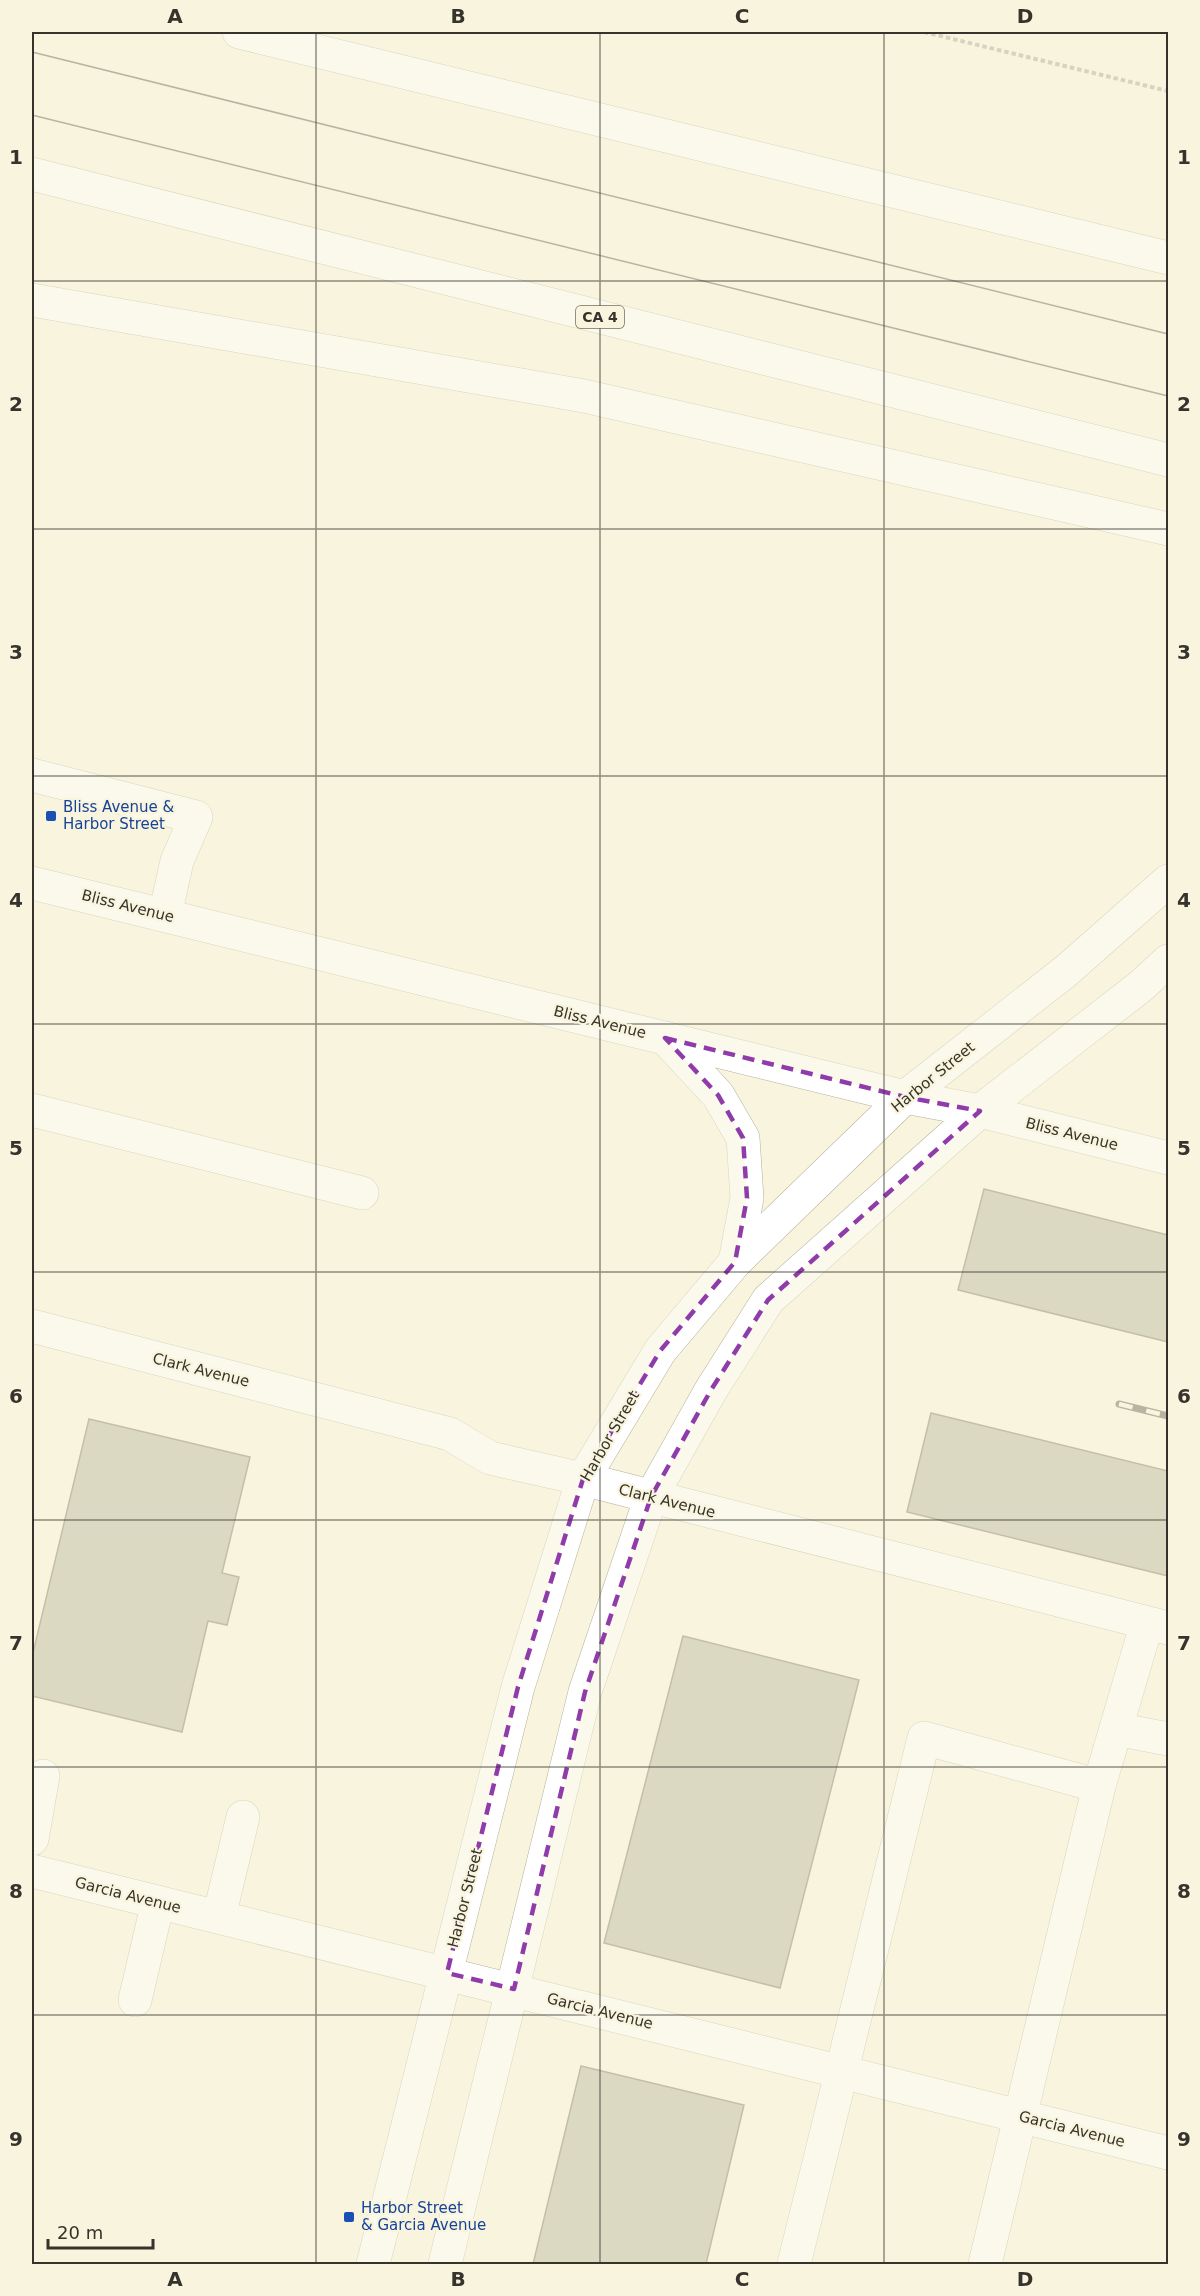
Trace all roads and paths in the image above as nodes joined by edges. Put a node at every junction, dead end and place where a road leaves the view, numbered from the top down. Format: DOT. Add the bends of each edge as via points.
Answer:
graph roads {
  1 [pos="238,32"];
  2 [pos="924,32"];
  3 [pos="1168,91"];
  4 [pos="32,174"];
  5 [pos="1168,258"];
  6 [pos="32,300"];
  7 [pos="1168,460"];
  8 [pos="1168,529"];
  9 [pos="32,775"];
  10 [pos="1168,881"];
  11 [pos="32,883"];
  12 [pos="165,915"];
  13 [pos="1168,961"];
  14 [pos="665,1038"];
  15 [pos="905,1097"];
  16 [pos="32,1110"];
  17 [pos="980,1111"];
  18 [pos="1168,1158"];
  19 [pos="362,1193"];
  20 [pos="735,1262"];
  21 [pos="32,1326"];
  22 [pos="583,1479"];
  23 [pos="651,1497"];
  24 [pos="1158,1626"];
  25 [pos="1116,1729"];
  26 [pos="1168,1739"];
  27 [pos="43,1776"];
  28 [pos="1100,1786"];
  29 [pos="243,1817"];
  30 [pos="32,1839"];
  31 [pos="32,1871"];
  32 [pos="158,1902"];
  33 [pos="219,1917"];
  34 [pos="447,1973"];
  35 [pos="514,1989"];
  36 [pos="135,2000"];
  37 [pos="841,2071"];
  38 [pos="1020,2116"];
  39 [pos="1168,2153"];
  40 [pos="373,2265"];
  41 [pos="445,2265"];
  42 [pos="794,2265"];
  43 [pos="985,2265"];
  1 -- 5 [label="main road"];
  2 -- 3 [label="path"];
  4 -- 7 [label="main road, CA 4"];
  6 -- 8 [label="main road" via="584,396"];
  9 -- 12 [label="main road" via="196,817 177,861"];
  10 -- 15 [label="main road, Harbor Street" via="1066,971"];
  11 -- 12 [label="main road, Bliss Avenue"];
  12 -- 14 [label="main road, Bliss Avenue"];
  13 -- 17 [label="main road"];
  14 -- 15 [label="main road, Bliss Avenue"];
  14 -- 20 [label="main road" via="718,1095 743,1138 747,1198"];
  15 -- 17 [label="main road, Bliss Avenue"];
  15 -- 20 [label="main road, Harbor Street"];
  16 -- 19 [label="main road"];
  17 -- 18 [label="main road, Bliss Avenue"];
  17 -- 23 [label="main road" via="768,1300 711,1390"];
  20 -- 22 [label="main road, Harbor Street" via="660,1351"];
  21 -- 22 [label="main road, Clark Avenue" via="450,1434 490,1458"];
  22 -- 23 [label="main road, Clark Avenue"];
  22 -- 34 [label="main road, Harbor Street" via="518,1687"];
  23 -- 24 [label="main road, Clark Avenue"];
  23 -- 35 [label="main road" via="585,1692"];
  24 -- 25 [label="main road"];
  25 -- 26 [label="main road"];
  25 -- 28 [label="main road"];
  27 -- 30 [label="main road"];
  28 -- 37 [label="main road" via="924,1738"];
  28 -- 38 [label="main road"];
  29 -- 33 [label="main road"];
  31 -- 32 [label="main road, Garcia Avenue"];
  32 -- 33 [label="main road, Garcia Avenue"];
  32 -- 36 [label="main road"];
  33 -- 34 [label="main road, Garcia Avenue"];
  34 -- 35 [label="main road, Garcia Avenue"];
  34 -- 40 [label="main road, Harbor Street"];
  35 -- 37 [label="main road, Garcia Avenue"];
  35 -- 41 [label="main road"];
  37 -- 38 [label="main road, Garcia Avenue"];
  37 -- 42 [label="main road"];
  38 -- 39 [label="main road, Garcia Avenue"];
  38 -- 43 [label="main road"];
}
